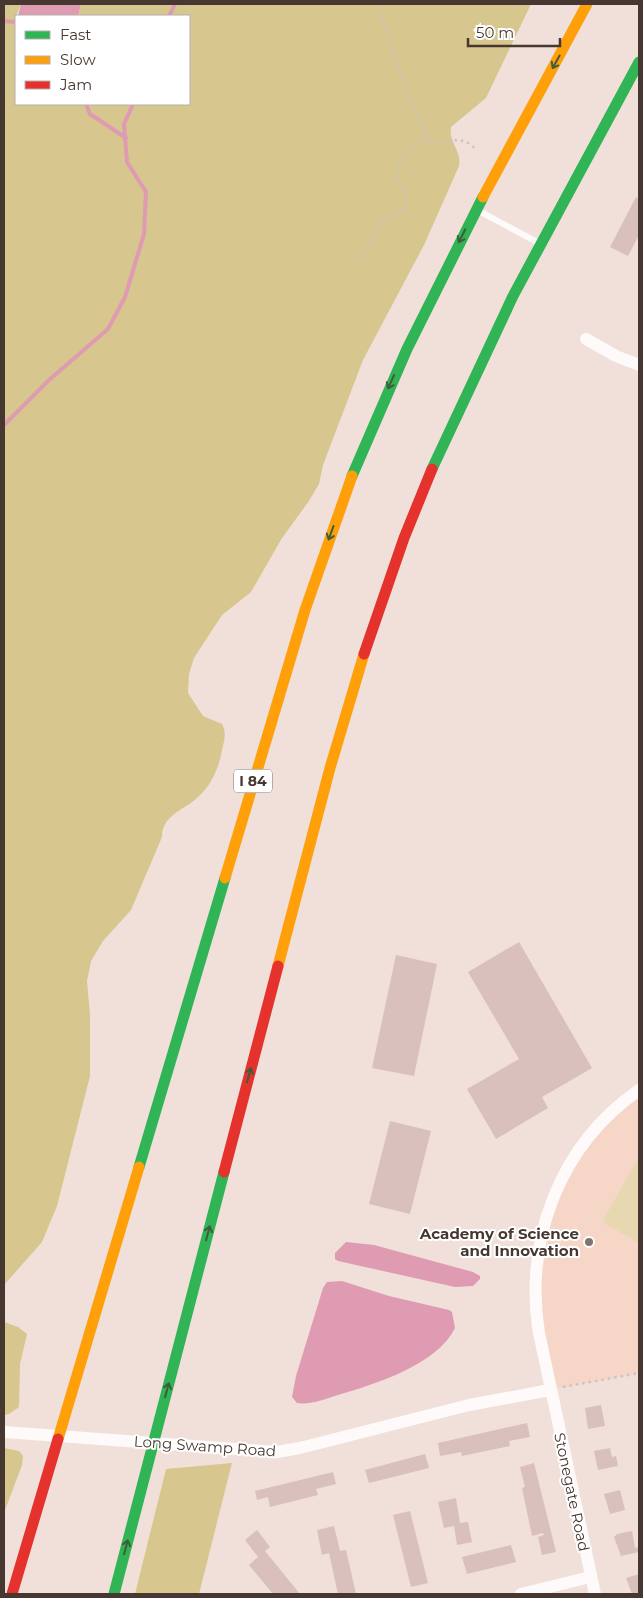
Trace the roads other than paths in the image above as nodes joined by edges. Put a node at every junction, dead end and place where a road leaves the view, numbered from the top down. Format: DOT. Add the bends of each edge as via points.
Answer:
graph roads {
  1 [pos="587,4"];
  2 [pos="639,62"];
  3 [pos="476,209"];
  4 [pos="540,244"];
  5 [pos="586,339"];
  6 [pos="639,365"];
  7 [pos="639,1090"];
  8 [pos="550,1390"];
  9 [pos="4,1432"];
  10 [pos="590,1577"];
  11 [pos="12,1594"];
  12 [pos="114,1594"];
  13 [pos="521,1594"];
  14 [pos="595,1594"];
  1 -- 3 [label="highway, I 84, one-way"];
  2 -- 4 [label="highway"];
  3 -- 4 [label="lane"];
  3 -- 11 [label="highway, I 84, one-way" via="384,399 310,591"];
  12 -- 4 [label="highway, one-way" via="356,675 390,574 440,449 482,355"];
  5 -- 6 [label="street"];
  7 -- 8 [label="street, Stonegate Road" via="607,1117 577,1152 556,1190 544,1221 538,1250 536,1320"];
  8 -- 9 [label="street, Long Swamp Road" via="469,1405 288,1451"];
  8 -- 10 [label="street, Stonegate Road"];
  10 -- 13 [label="street"];
  10 -- 14 [label="street, Stonegate Road"];
}
